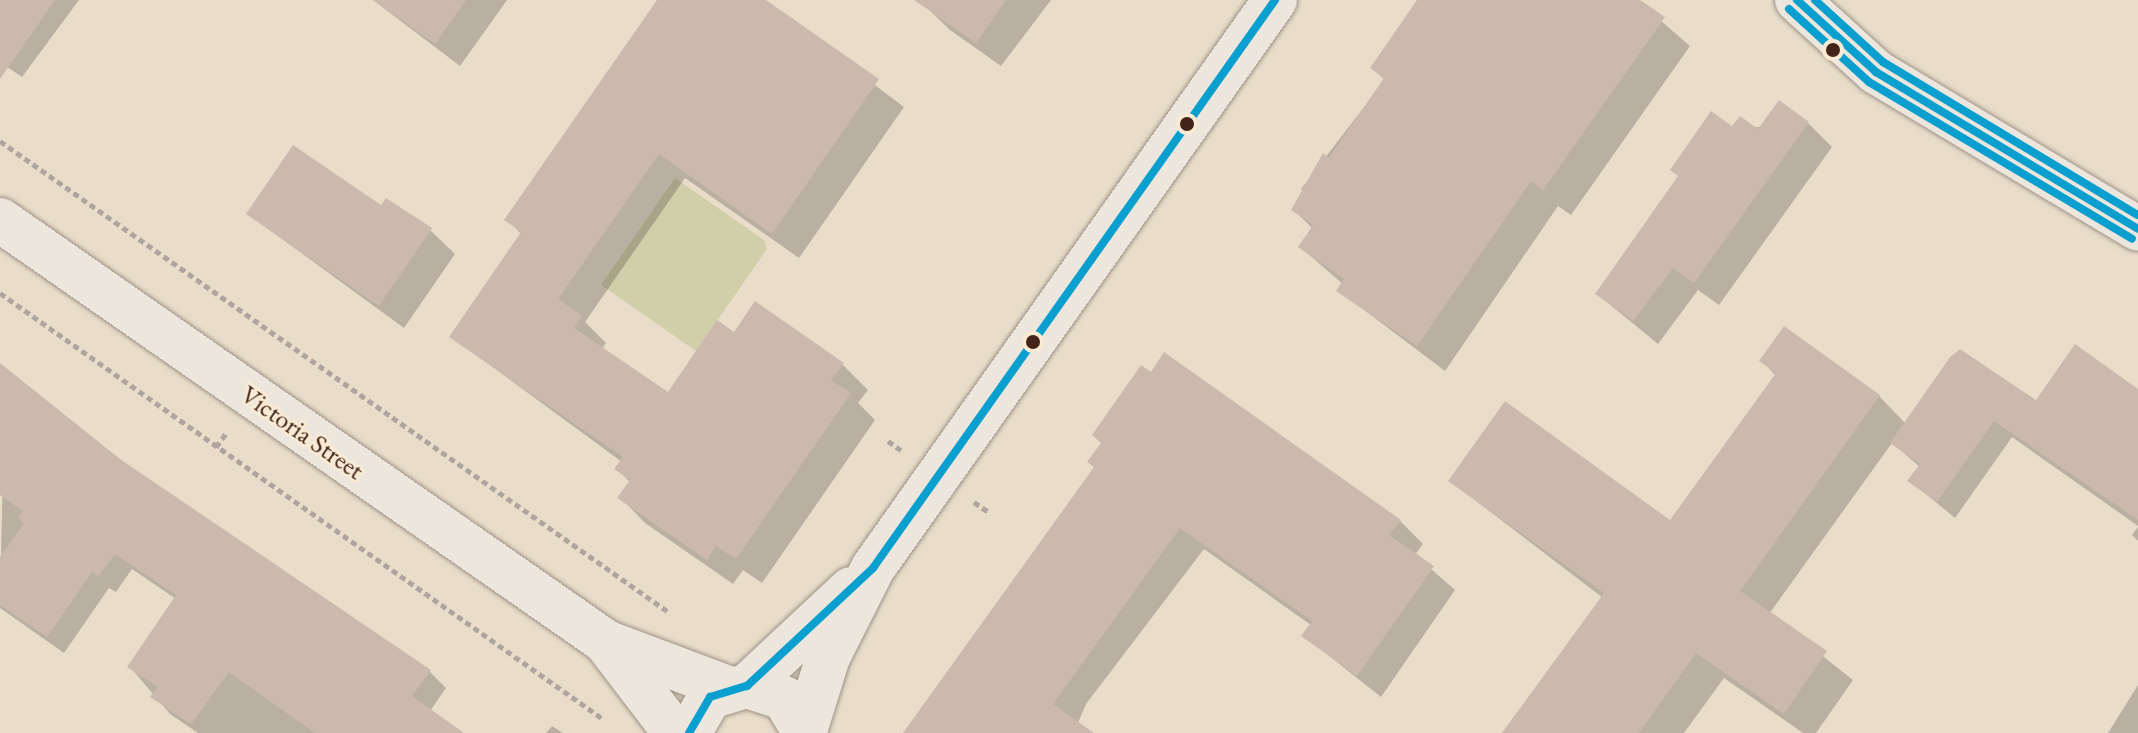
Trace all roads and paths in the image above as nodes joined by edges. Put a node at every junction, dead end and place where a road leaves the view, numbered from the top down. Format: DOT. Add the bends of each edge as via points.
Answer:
graph roads {
  1 [pos="1275,0"];
  2 [pos="1797,0"];
  3 [pos="0,141"];
  4 [pos="0,220"];
  5 [pos="2138,229"];
  6 [pos="0,293"];
  7 [pos="873,568"];
  8 [pos="683,623"];
  9 [pos="606,642"];
  10 [pos="738,687"];
  11 [pos="610,724"];
  12 [pos="805,732"];
  13 [pos="675,733"];
  14 [pos="689,733"];
  1 -- 7 [label="main road"];
  2 -- 5 [label="main road" via="1887,79"];
  3 -- 8 [label="path"];
  4 -- 9 [label="main road, Victoria Street"];
  6 -- 11 [label="path"];
  7 -- 10 [label="main road"];
  7 -- 12 [label="main road" via="828,657"];
  9 -- 10 [label="main road, Victoria Street"];
  9 -- 13 [label="main road, Victoria Street"];
  10 -- 12 [label="main road, Victoria Street" via="784,698"];
  10 -- 14 [label="main road" via="696,712"];
}
